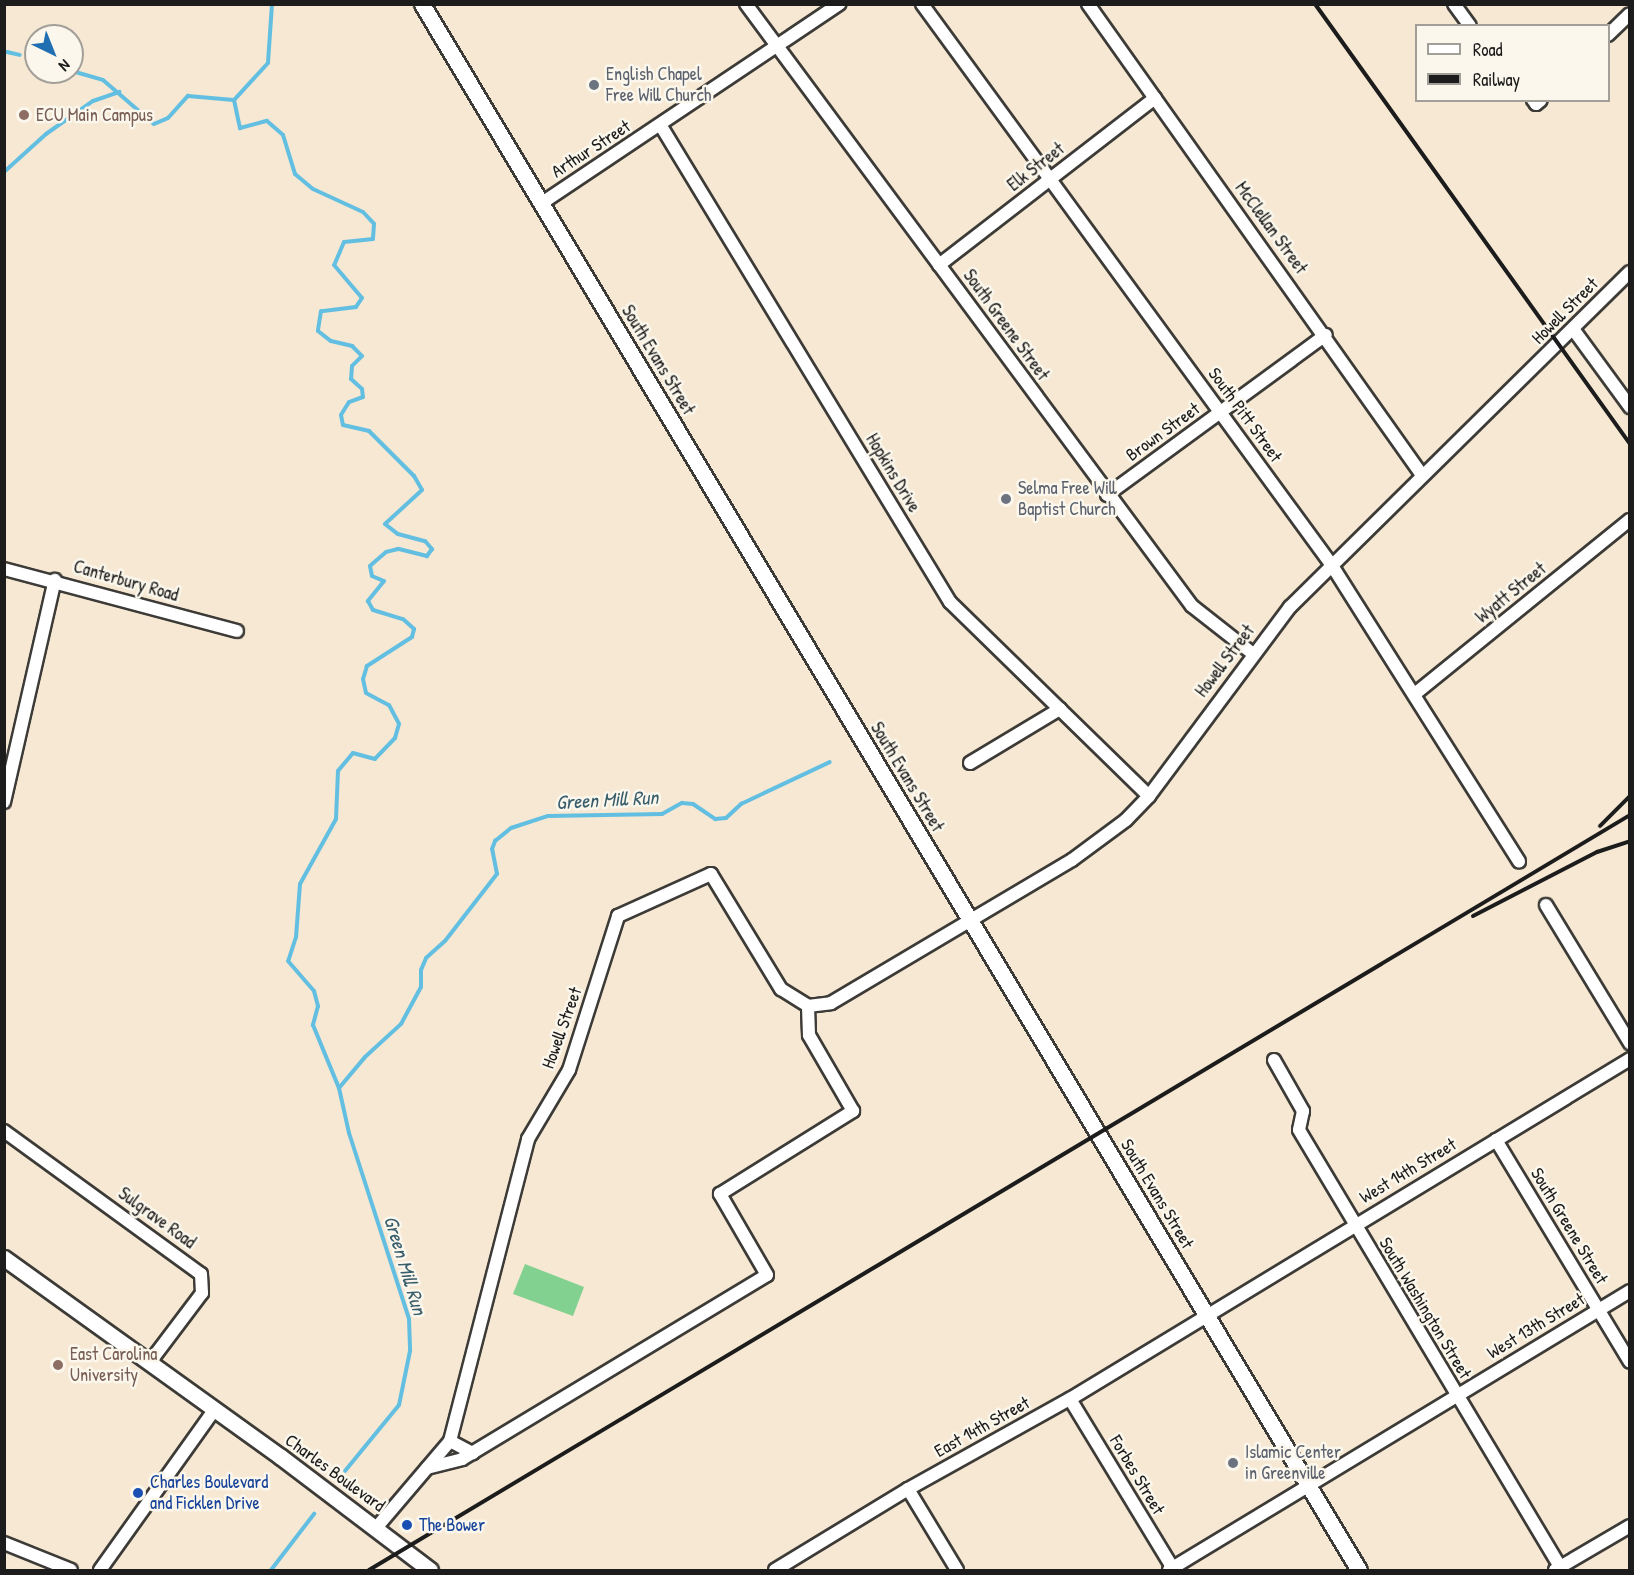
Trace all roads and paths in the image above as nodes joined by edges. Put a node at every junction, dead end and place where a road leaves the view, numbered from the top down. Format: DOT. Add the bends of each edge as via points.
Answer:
graph roads {
  1 [pos="422,4"];
  2 [pos="746,4"];
  3 [pos="839,4"];
  4 [pos="922,4"];
  5 [pos="1088,4"];
  6 [pos="1454,4"];
  7 [pos="1627,22"];
  8 [pos="1469,24"];
  9 [pos="1610,34"];
  10 [pos="778,49"];
  11 [pos="1155,98"];
  12 [pos="661,126"];
  13 [pos="1049,180"];
  14 [pos="542,203"];
  15 [pos="939,265"];
  16 [pos="1629,272"];
  17 [pos="1574,329"];
  18 [pos="1326,335"];
  19 [pos="1629,407"];
  20 [pos="1221,413"];
  21 [pos="1422,475"];
  22 [pos="1107,495"];
  23 [pos="1629,520"];
  24 [pos="1331,564"];
  25 [pos="4,569"];
  26 [pos="55,580"];
  27 [pos="237,631"];
  28 [pos="1252,652"];
  29 [pos="1416,693"];
  30 [pos="1060,709"];
  31 [pos="970,763"];
  32 [pos="1149,796"];
  33 [pos="4,802"];
  34 [pos="1519,861"];
  35 [pos="1546,905"];
  36 [pos="971,921"];
  37 [pos="808,1006"];
  38 [pos="1629,1044"];
  39 [pos="1274,1060"];
  40 [pos="1628,1062"];
  41 [pos="4,1131"];
  42 [pos="1496,1140"];
  43 [pos="1354,1225"];
  44 [pos="4,1258"];
  45 [pos="1629,1291"];
  46 [pos="1598,1310"];
  47 [pos="1206,1314"];
  48 [pos="150,1362"];
  49 [pos="1629,1362"];
  50 [pos="1456,1395"];
  51 [pos="1070,1399"];
  52 [pos="214,1410"];
  53 [pos="450,1441"];
  54 [pos="473,1453"];
  55 [pos="427,1468"];
  56 [pos="1308,1486"];
  57 [pos="908,1489"];
  58 [pos="1629,1526"];
  59 [pos="376,1528"];
  60 [pos="4,1543"];
  61 [pos="71,1570"];
  62 [pos="100,1570"];
  63 [pos="430,1570"];
  64 [pos="776,1570"];
  65 [pos="957,1570"];
  66 [pos="1172,1570"];
  67 [pos="1359,1570"];
  68 [pos="1559,1570"];
  1 -- 14 [label="main road, South Evans Street"];
  2 -- 10 [label="street, South Greene Street"];
  3 -- 10 [label="street, Arthur Street"];
  4 -- 13 [label="street, South Pitt Street"];
  5 -- 11 [label="street, McClellan Street"];
  6 -- 8 [label="street"];
  7 -- 9 [label="street"];
  10 -- 12 [label="street, Arthur Street"];
  10 -- 15 [label="street, South Greene Street"];
  11 -- 13 [label="street, Elk Street"];
  11 -- 18 [label="street, McClellan Street"];
  12 -- 14 [label="street, Arthur Street"];
  12 -- 30 [label="street, Hopkins Drive" via="950,602"];
  13 -- 15 [label="street, Elk Street"];
  13 -- 20 [label="street, South Pitt Street"];
  14 -- 36 [label="main road, South Evans Street"];
  15 -- 22 [label="street, South Greene Street"];
  16 -- 17 [label="street, Howell Street"];
  17 -- 19 [label="street"];
  17 -- 21 [label="street, Howell Street"];
  18 -- 20 [label="street, Brown Street"];
  18 -- 21 [label="street, McClellan Street"];
  20 -- 22 [label="street, Brown Street"];
  20 -- 24 [label="street, South Pitt Street"];
  21 -- 24 [label="street, Howell Street"];
  22 -- 28 [label="street, South Greene Street" via="1192,606"];
  23 -- 29 [label="street, Wyatt Street"];
  24 -- 28 [label="street, Howell Street"];
  24 -- 29 [label="street, South Pitt Street"];
  25 -- 26 [label="street, Canterbury Road"];
  26 -- 27 [label="street, Canterbury Road"];
  26 -- 33 [label="street"];
  28 -- 32 [label="street, Howell Street"];
  29 -- 34 [label="street, South Pitt Street"];
  30 -- 31 [label="street"];
  30 -- 32 [label="street, Hopkins Drive"];
  32 -- 36 [label="street, Howell Street" via="1100,841"];
  35 -- 38 [label="street"];
  36 -- 37 [label="street, Howell Street" via="831,1003"];
  36 -- 47 [label="main road, South Evans Street"];
  37 -- 53 [label="street, Howell Street" via="781,989 711,874 618,916 568,1070 528,1139"];
  37 -- 54 [label="street" via="809,1035 853,1112 720,1194 767,1275"];
  39 -- 43 [label="street, South Washington Street" via="1303,1111 1299,1130"];
  40 -- 42 [label="street, West 14th Street"];
  41 -- 48 [label="street, Sulgrave Road" via="201,1274 202,1293"];
  42 -- 43 [label="street, West 14th Street"];
  42 -- 46 [label="street, South Greene Street"];
  43 -- 47 [label="street, West 14th Street"];
  43 -- 50 [label="street, South Washington Street"];
  44 -- 48 [label="main road, Charles Boulevard"];
  45 -- 46 [label="street, West 13th Street"];
  46 -- 49 [label="street, South Greene Street"];
  46 -- 50 [label="street, West 13th Street"];
  47 -- 51 [label="street, East 14th Street"];
  47 -- 56 [label="main road, South Evans Street"];
  48 -- 52 [label="main road, Charles Boulevard"];
  50 -- 56 [label="street, West 13th Street"];
  50 -- 68 [label="street, South Washington Street"];
  51 -- 57 [label="street, East 14th Street"];
  51 -- 66 [label="street, Forbes Street"];
  52 -- 59 [label="main road, Charles Boulevard"];
  52 -- 62 [label="street"];
  53 -- 54 [label="street"];
  53 -- 55 [label="street, Howell Street"];
  54 -- 55 [label="street"];
  55 -- 59 [label="street, Howell Street"];
  56 -- 66 [label="street, West 13th Street"];
  56 -- 67 [label="main road, South Evans Street"];
  57 -- 64 [label="street, East 14th Street"];
  57 -- 65 [label="street"];
  58 -- 68 [label="street"];
  59 -- 63 [label="main road, Charles Boulevard"];
  60 -- 61 [label="street"];
}
